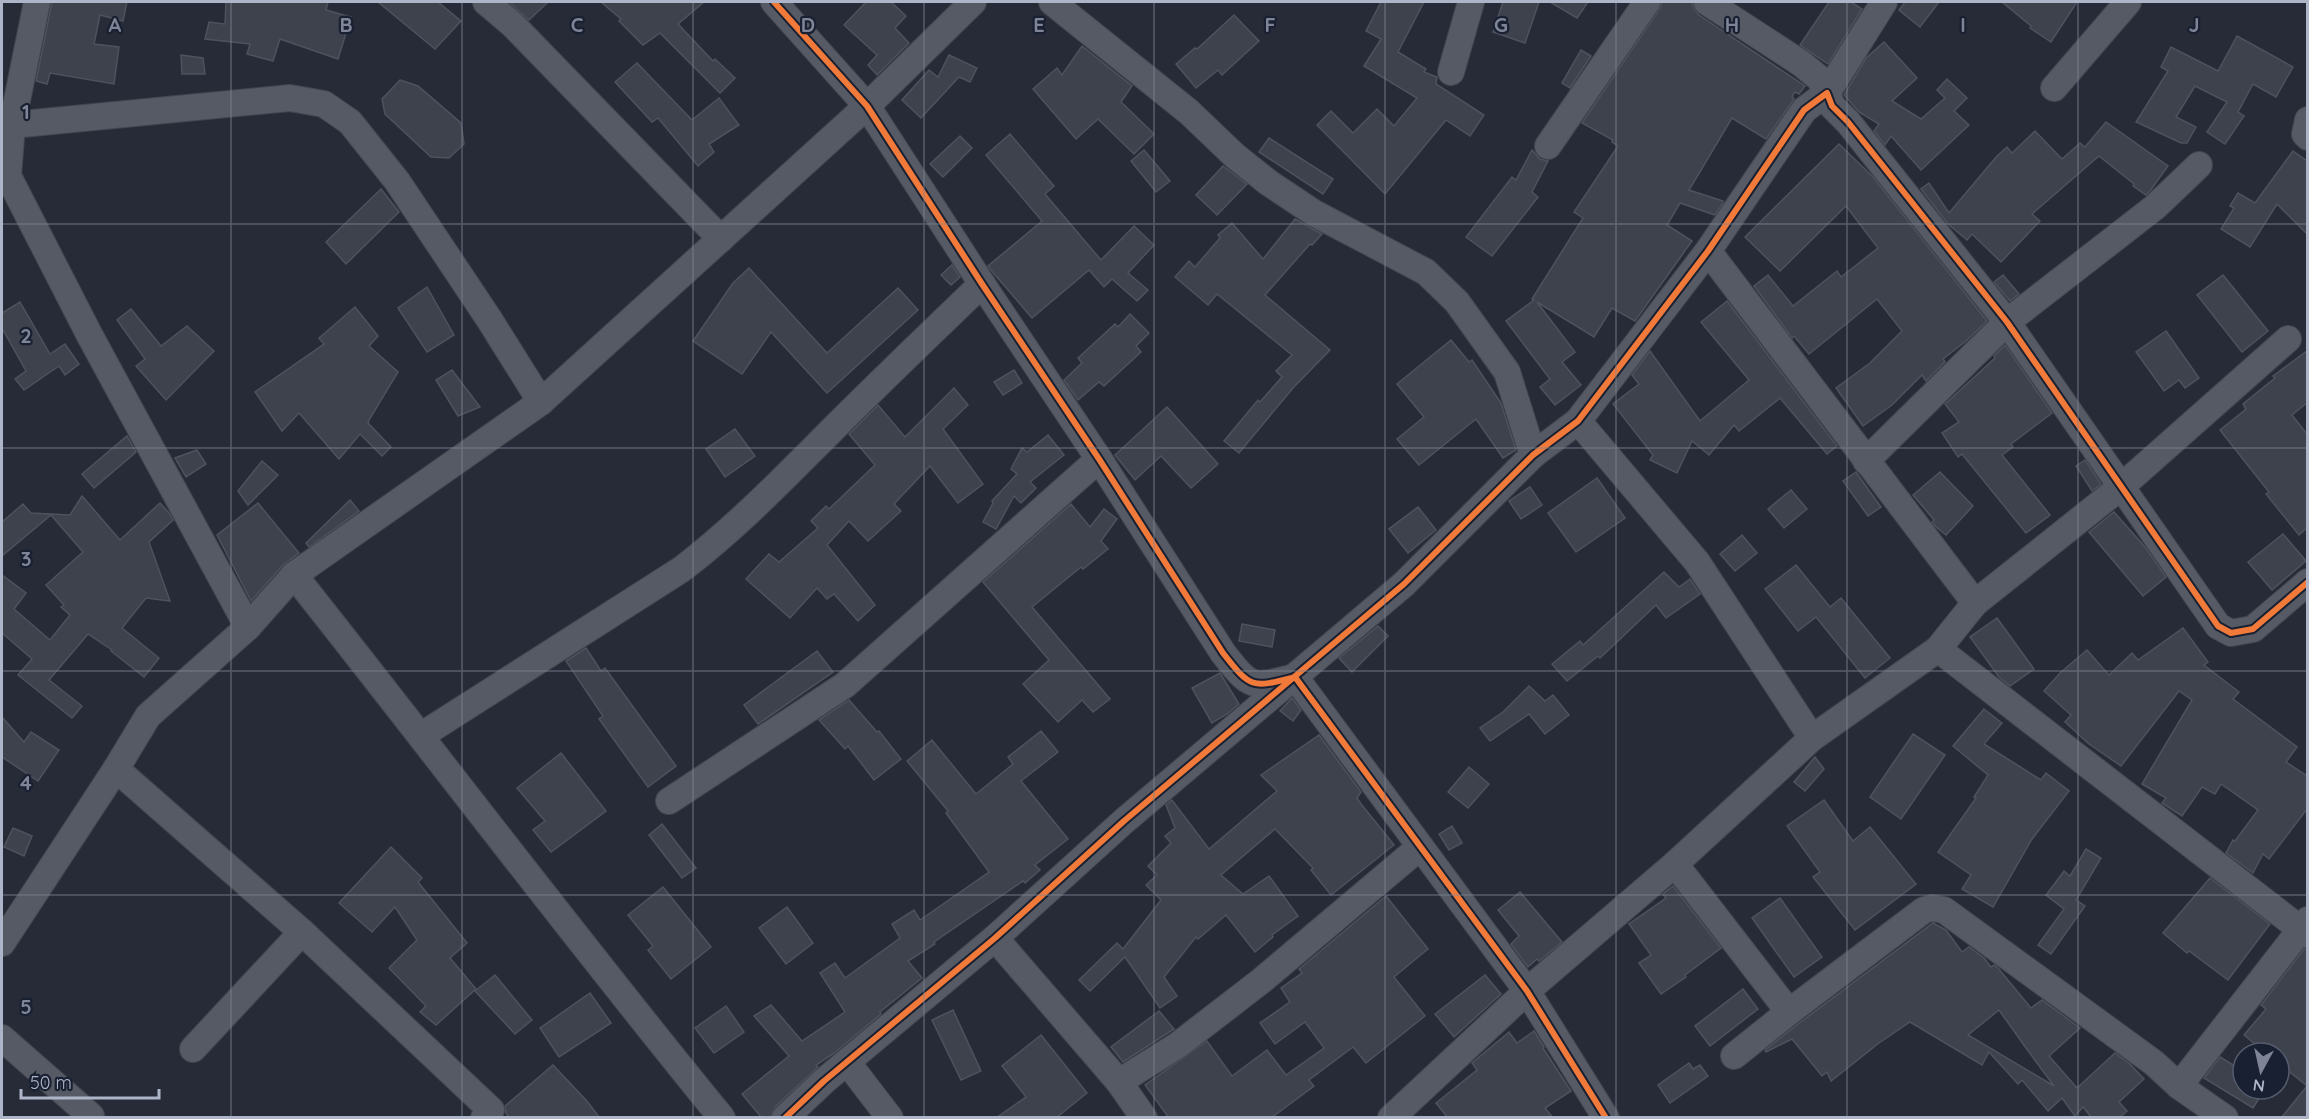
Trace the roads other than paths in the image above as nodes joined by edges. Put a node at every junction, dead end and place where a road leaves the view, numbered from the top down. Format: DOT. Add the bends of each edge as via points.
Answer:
graph roads {
  1 [pos="37,2"];
  2 [pos="486,2"];
  3 [pos="774,2"];
  4 [pos="972,2"];
  5 [pos="1052,2"];
  6 [pos="1471,2"];
  7 [pos="1647,2"];
  8 [pos="1707,2"];
  9 [pos="1884,2"];
  10 [pos="2128,2"];
  11 [pos="14,59"];
  12 [pos="1452,72"];
  13 [pos="2054,88"];
  14 [pos="1827,93"];
  15 [pos="867,106"];
  16 [pos="2307,120"];
  17 [pos="12,126"];
  18 [pos="2307,137"];
  19 [pos="1548,146"];
  20 [pos="2199,165"];
  21 [pos="5,178"];
  22 [pos="721,239"];
  23 [pos="1708,251"];
  24 [pos="982,284"];
  25 [pos="2007,322"];
  26 [pos="2288,339"];
  27 [pos="541,402"];
  28 [pos="1578,421"];
  29 [pos="1533,455"];
  30 [pos="1100,459"];
  31 [pos="1866,461"];
  32 [pos="2122,486"];
  33 [pos="294,575"];
  34 [pos="2307,582"];
  35 [pos="1975,603"];
  36 [pos="248,627"];
  37 [pos="1938,649"];
  38 [pos="1295,677"];
  39 [pos="422,735"];
  40 [pos="1812,738"];
  41 [pos="116,769"];
  42 [pos="669,801"];
  43 [pos="1420,847"];
  44 [pos="1675,864"];
  45 [pos="2305,928"];
  46 [pos="302,932"];
  47 [pos="995,938"];
  48 [pos="2,942"];
  49 [pos="1527,991"];
  50 [pos="1789,1012"];
  51 [pos="2,1038"];
  52 [pos="193,1049"];
  53 [pos="1734,1056"];
  54 [pos="847,1062"];
  55 [pos="1119,1082"];
  56 [pos="2179,1086"];
  57 [pos="91,1116"];
  58 [pos="2217,1116"];
  59 [pos="484,1118"];
  60 [pos="722,1118"];
  61 [pos="785,1118"];
  62 [pos="890,1118"];
  63 [pos="1144,1118"];
  64 [pos="1391,1118"];
  65 [pos="1606,1118"];
  1 -- 11 [label="street"];
  2 -- 22 [label="street" via="520,32"];
  3 -- 15 [label="street"];
  4 -- 15 [label="street"];
  5 -- 29 [label="street" via="1190,112 1269,183 1314,213 1426,272 1457,302 1507,372"];
  6 -- 12 [label="street"];
  7 -- 19 [label="street"];
  8 -- 14 [label="street" via="1802,64 1820,79"];
  9 -- 14 [label="street"];
  10 -- 13 [label="street"];
  11 -- 17 [label="street"];
  14 -- 23 [label="street" via="1804,110"];
  14 -- 25 [label="street" via="1832,106"];
  15 -- 22 [label="street"];
  15 -- 24 [label="street"];
  16 -- 18 [label="street"];
  17 -- 21 [label="street"];
  17 -- 27 [label="street" via="290,98 324,104 350,122 397,181"];
  20 -- 25 [label="street" via="2155,207"];
  21 -- 36 [label="street"];
  22 -- 27 [label="street"];
  23 -- 28 [label="street"];
  23 -- 31 [label="street"];
  24 -- 30 [label="street"];
  24 -- 39 [label="street" via="714,544 682,569"];
  25 -- 31 [label="street"];
  25 -- 32 [label="street"];
  26 -- 32 [label="street"];
  27 -- 33 [label="street"];
  28 -- 29 [label="street"];
  28 -- 40 [label="street" via="1697,562"];
  29 -- 38 [label="street" via="1404,584"];
  30 -- 38 [label="street" via="1242,678 1262,686"];
  30 -- 42 [label="street" via="845,685"];
  31 -- 35 [label="street"];
  32 -- 34 [label="street" via="2218,626 2231,633 2253,629"];
  32 -- 35 [label="street"];
  33 -- 36 [label="street"];
  33 -- 39 [label="street"];
  35 -- 37 [label="street"];
  36 -- 41 [label="street" via="148,716"];
  37 -- 40 [label="street"];
  37 -- 45 [label="street"];
  38 -- 43 [label="street"];
  38 -- 47 [label="street"];
  39 -- 60 [label="street"];
  40 -- 44 [label="street"];
  41 -- 46 [label="street"];
  41 -- 48 [label="street"];
  43 -- 49 [label="street"];
  43 -- 55 [label="street" via="1178,1045"];
  44 -- 49 [label="street"];
  44 -- 50 [label="street"];
  45 -- 56 [label="street"];
  46 -- 52 [label="street"];
  46 -- 59 [label="street" via="491,1110"];
  47 -- 54 [label="street"];
  47 -- 55 [label="street"];
  49 -- 64 [label="street"];
  49 -- 65 [label="street"];
  50 -- 53 [label="street"];
  50 -- 56 [label="street" via="1924,910 1944,910 2145,1056"];
  51 -- 57 [label="street"];
  54 -- 61 [label="street"];
  54 -- 62 [label="street"];
  55 -- 63 [label="street"];
  56 -- 58 [label="street"];
}
